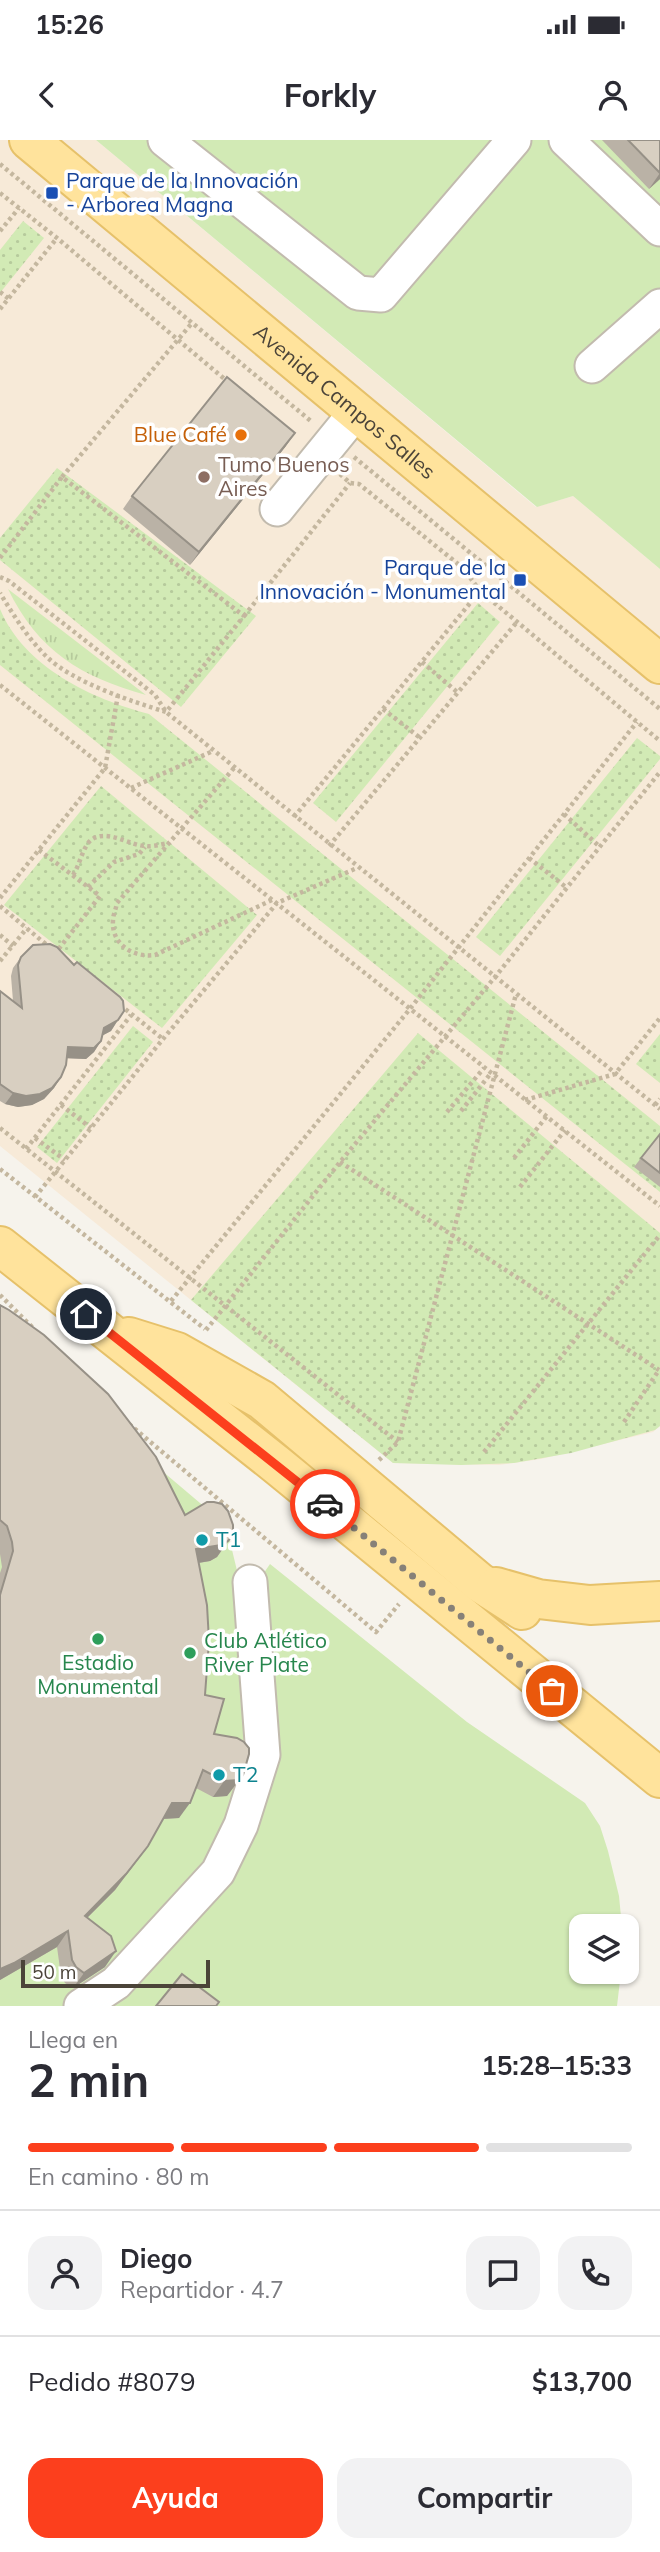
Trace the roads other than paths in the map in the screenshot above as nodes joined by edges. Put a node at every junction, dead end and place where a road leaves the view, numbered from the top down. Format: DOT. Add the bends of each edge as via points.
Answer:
graph roads {
  1 [pos="29,140"];
  2 [pos="164,140"];
  3 [pos="514,140"];
  4 [pos="566,140"];
  5 [pos="660,229"];
  6 [pos="660,306"];
  7 [pos="592,366"];
  8 [pos="356,412"];
  9 [pos="277,509"];
  10 [pos="660,664"];
  11 [pos="0,1246"];
  12 [pos="107,1330"];
  13 [pos="250,1582"];
  14 [pos="479,1582"];
  15 [pos="660,1601"];
  16 [pos="522,1610"];
  17 [pos="660,1779"];
  18 [pos="81,2006"];
  1 -- 8 [label="main road, Avenida Campos Salles"];
  2 -- 3 [label="street" via="358,293 382,295"];
  4 -- 5 [label="street"];
  6 -- 7 [label="street"];
  8 -- 9 [label="street"];
  8 -- 10 [label="main road, Avenida Campos Salles"];
  11 -- 12 [label="main road"];
  12 -- 14 [label="main road" via="177,1352 262,1400"];
  12 -- 17 [label="main road"];
  13 -- 18 [label="street" via="263,1755 241,1825 218,1872 116,1983"];
  14 -- 15 [label="main road" via="538,1599 590,1605"];
  14 -- 16 [label="main road"];
}
